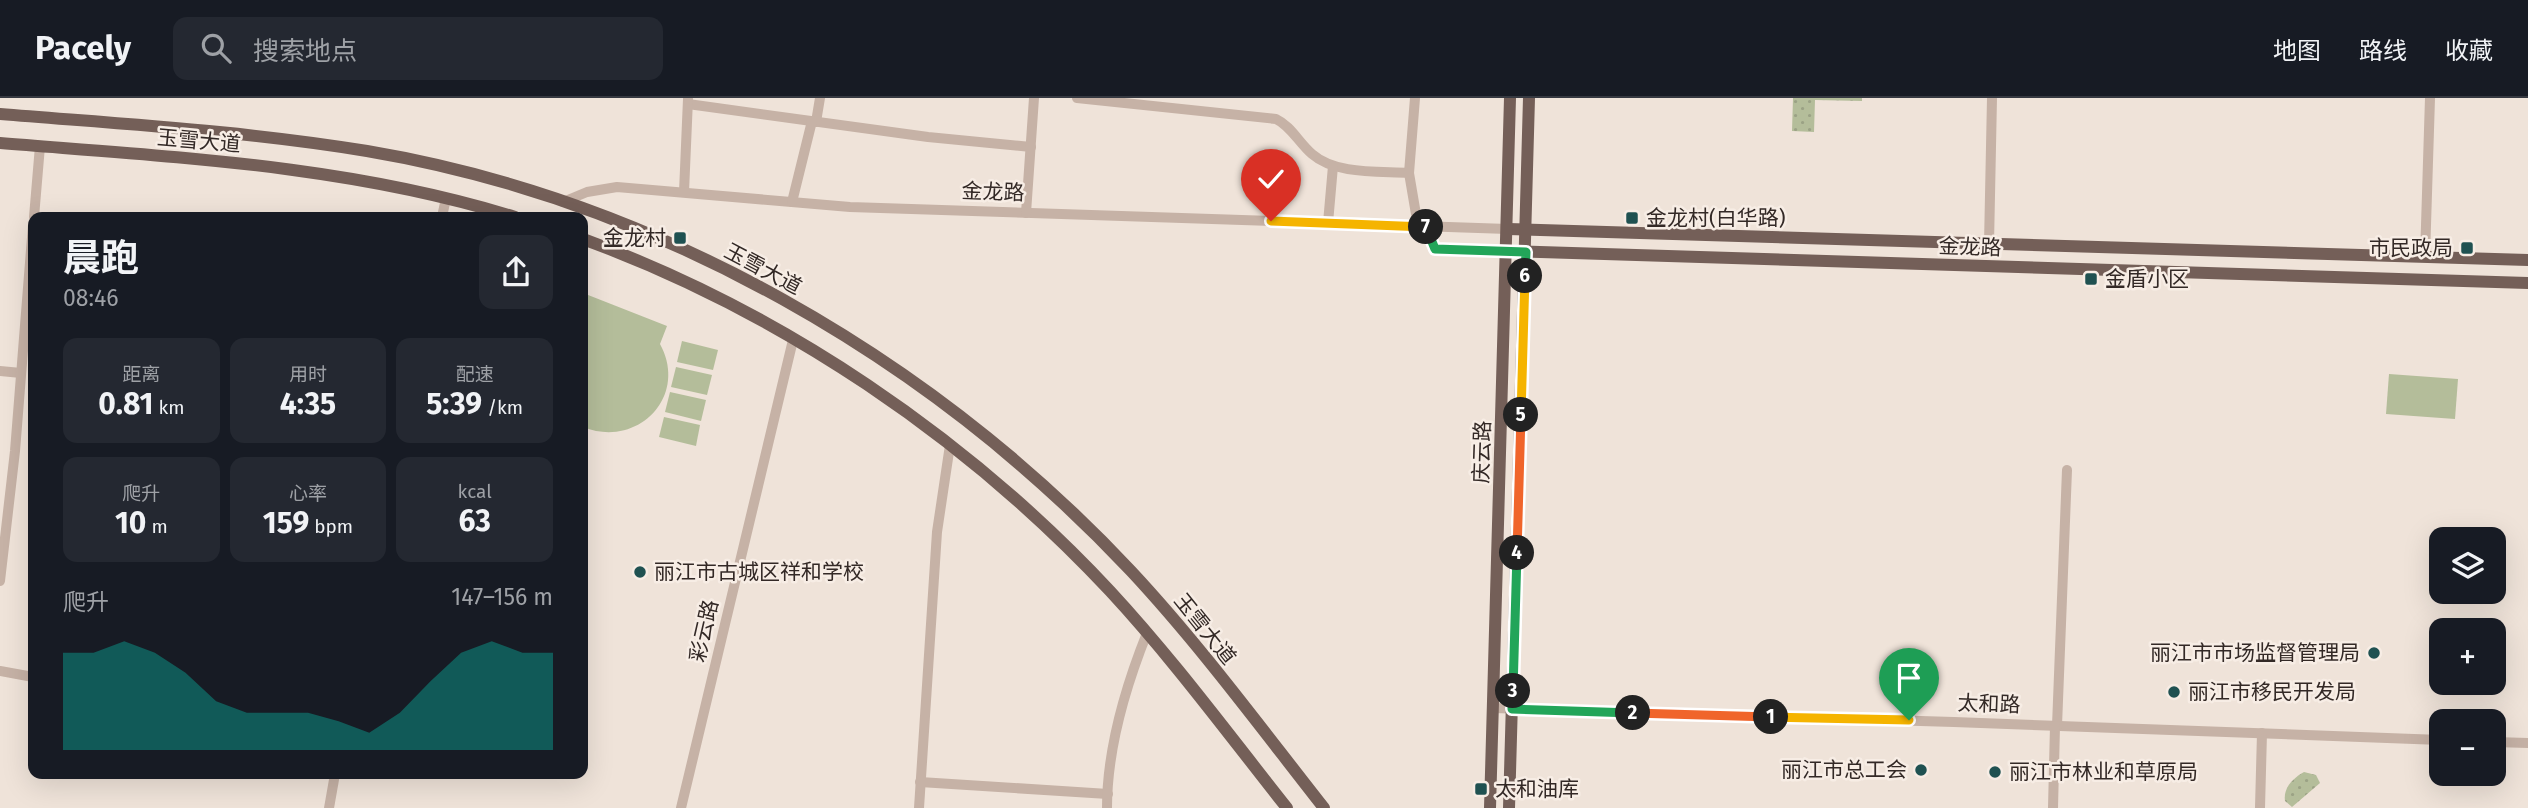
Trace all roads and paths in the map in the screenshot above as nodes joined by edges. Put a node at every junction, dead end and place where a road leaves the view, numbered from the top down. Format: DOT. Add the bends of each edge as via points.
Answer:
graph roads {
  1 [pos="820,98"];
  2 [pos="1034,98"];
  3 [pos="1077,98"];
  4 [pos="1415,98"];
  5 [pos="1510,98"];
  6 [pos="1529,98"];
  7 [pos="1992,98"];
  8 [pos="2430,98"];
  9 [pos="688,101"];
  10 [pos="1179,103"];
  11 [pos="0,114"];
  12 [pos="814,121"];
  13 [pos="0,143"];
  14 [pos="40,146"];
  15 [pos="1031,147"];
  16 [pos="1333,166"];
  17 [pos="1409,173"];
  18 [pos="684,192"];
  19 [pos="446,198"];
  20 [pos="564,202"];
  21 [pos="792,202"];
  22 [pos="34,212"];
  23 [pos="443,212"];
  24 [pos="497,212"];
  25 [pos="1026,213"];
  26 [pos="1328,223"];
  27 [pos="1421,226"];
  28 [pos="1508,229"];
  29 [pos="1526,230"];
  30 [pos="588,241"];
  31 [pos="1989,244"];
  32 [pos="1507,251"];
  33 [pos="1526,252"];
  34 [pos="2425,257"];
  35 [pos="2528,260"];
  36 [pos="2528,283"];
  37 [pos="28,287"];
  38 [pos="793,340"];
  39 [pos="0,371"];
  40 [pos="21,373"];
  41 [pos="950,445"];
  42 [pos="2067,470"];
  43 [pos="3,522"];
  44 [pos="0,581"];
  45 [pos="1147,633"];
  46 [pos="0,671"];
  47 [pos="28,676"];
  48 [pos="1493,708"];
  49 [pos="1512,709"];
  50 [pos="2056,726"];
  51 [pos="2262,733"];
  52 [pos="2429,740"];
  53 [pos="2506,742"];
  54 [pos="2528,743"];
  55 [pos="334,779"];
  56 [pos="920,782"];
  57 [pos="1108,794"];
  58 [pos="329,808"];
  59 [pos="681,808"];
  60 [pos="919,808"];
  61 [pos="1107,808"];
  62 [pos="1287,808"];
  63 [pos="1324,808"];
  64 [pos="1490,808"];
  65 [pos="1509,808"];
  66 [pos="2053,808"];
  67 [pos="2260,808"];
  1 -- 12 [label="street"];
  2 -- 15 [label="street"];
  3 -- 10 [label="street"];
  4 -- 17 [label="street"];
  5 -- 28 [label="main road, 庆云路"];
  6 -- 29 [label="main road, 庆云路"];
  7 -- 31 [label="street"];
  8 -- 34 [label="street"];
  9 -- 12 [label="street"];
  9 -- 18 [label="street"];
  10 -- 16 [label="street" via="1276,119 1312,155"];
  11 -- 20 [label="main road, 玉雪大道" via="210,131 368,151 463,172"];
  12 -- 15 [label="street"];
  12 -- 21 [label="street"];
  13 -- 14 [label="main road, 玉雪大道"];
  14 -- 19 [label="main road, 玉雪大道" via="304,171"];
  14 -- 22 [label="street"];
  15 -- 25 [label="street"];
  16 -- 17 [label="street"];
  16 -- 26 [label="street"];
  17 -- 27 [label="street"];
  18 -- 20 [label="street, 金龙路" via="608,188"];
  18 -- 21 [label="street, 金龙路"];
  19 -- 23 [label="street"];
  19 -- 24 [label="main road, 玉雪大道"];
  20 -- 63 [label="main road, 玉雪大道" via="677,247 779,298 889,365 977,430 1073,513 1144,585"];
  21 -- 25 [label="street, 金龙路"];
  25 -- 26 [label="street, 金龙路"];
  26 -- 27 [label="street, 金龙路"];
  27 -- 28 [label="street, 金龙路"];
  27 -- 32 [label="street, 金龙路" via="1435,249"];
  28 -- 29 [label="main road, 金龙路"];
  28 -- 32 [label="main road, 庆云路"];
  29 -- 31 [label="main road, 金龙路"];
  29 -- 33 [label="main road, 庆云路"];
  30 -- 38 [label="main road" via="665,273"];
  31 -- 34 [label="main road, 金龙路"];
  32 -- 33 [label="main road, 金龙路"];
  32 -- 48 [label="main road, 庆云路"];
  33 -- 36 [label="main road, 金龙路"];
  33 -- 49 [label="main road, 庆云路"];
  34 -- 35 [label="main road, 金龙路"];
  37 -- 40 [label="street"];
  38 -- 41 [label="main road"];
  38 -- 59 [label="street, 彩云路"];
  39 -- 40 [label="street"];
  40 -- 43 [label="street"];
  41 -- 45 [label="main road" via="1063,544"];
  41 -- 56 [label="street" via="937,532"];
  42 -- 50 [label="street"];
  43 -- 44 [label="street"];
  45 -- 57 [label="street" via="1119,717"];
  45 -- 62 [label="main road"];
  46 -- 47 [label="street"];
  48 -- 49 [label="street, 太和路"];
  48 -- 64 [label="main road, 庆云路"];
  49 -- 50 [label="street, 太和路"];
  49 -- 65 [label="main road, 庆云路"];
  50 -- 51 [label="street, 太和路"];
  50 -- 66 [label="street"];
  51 -- 52 [label="street, 太和路"];
  51 -- 67 [label="street"];
  53 -- 54 [label="street"];
  55 -- 58 [label="street"];
  56 -- 57 [label="street"];
  56 -- 60 [label="street"];
  57 -- 61 [label="street"];
}
